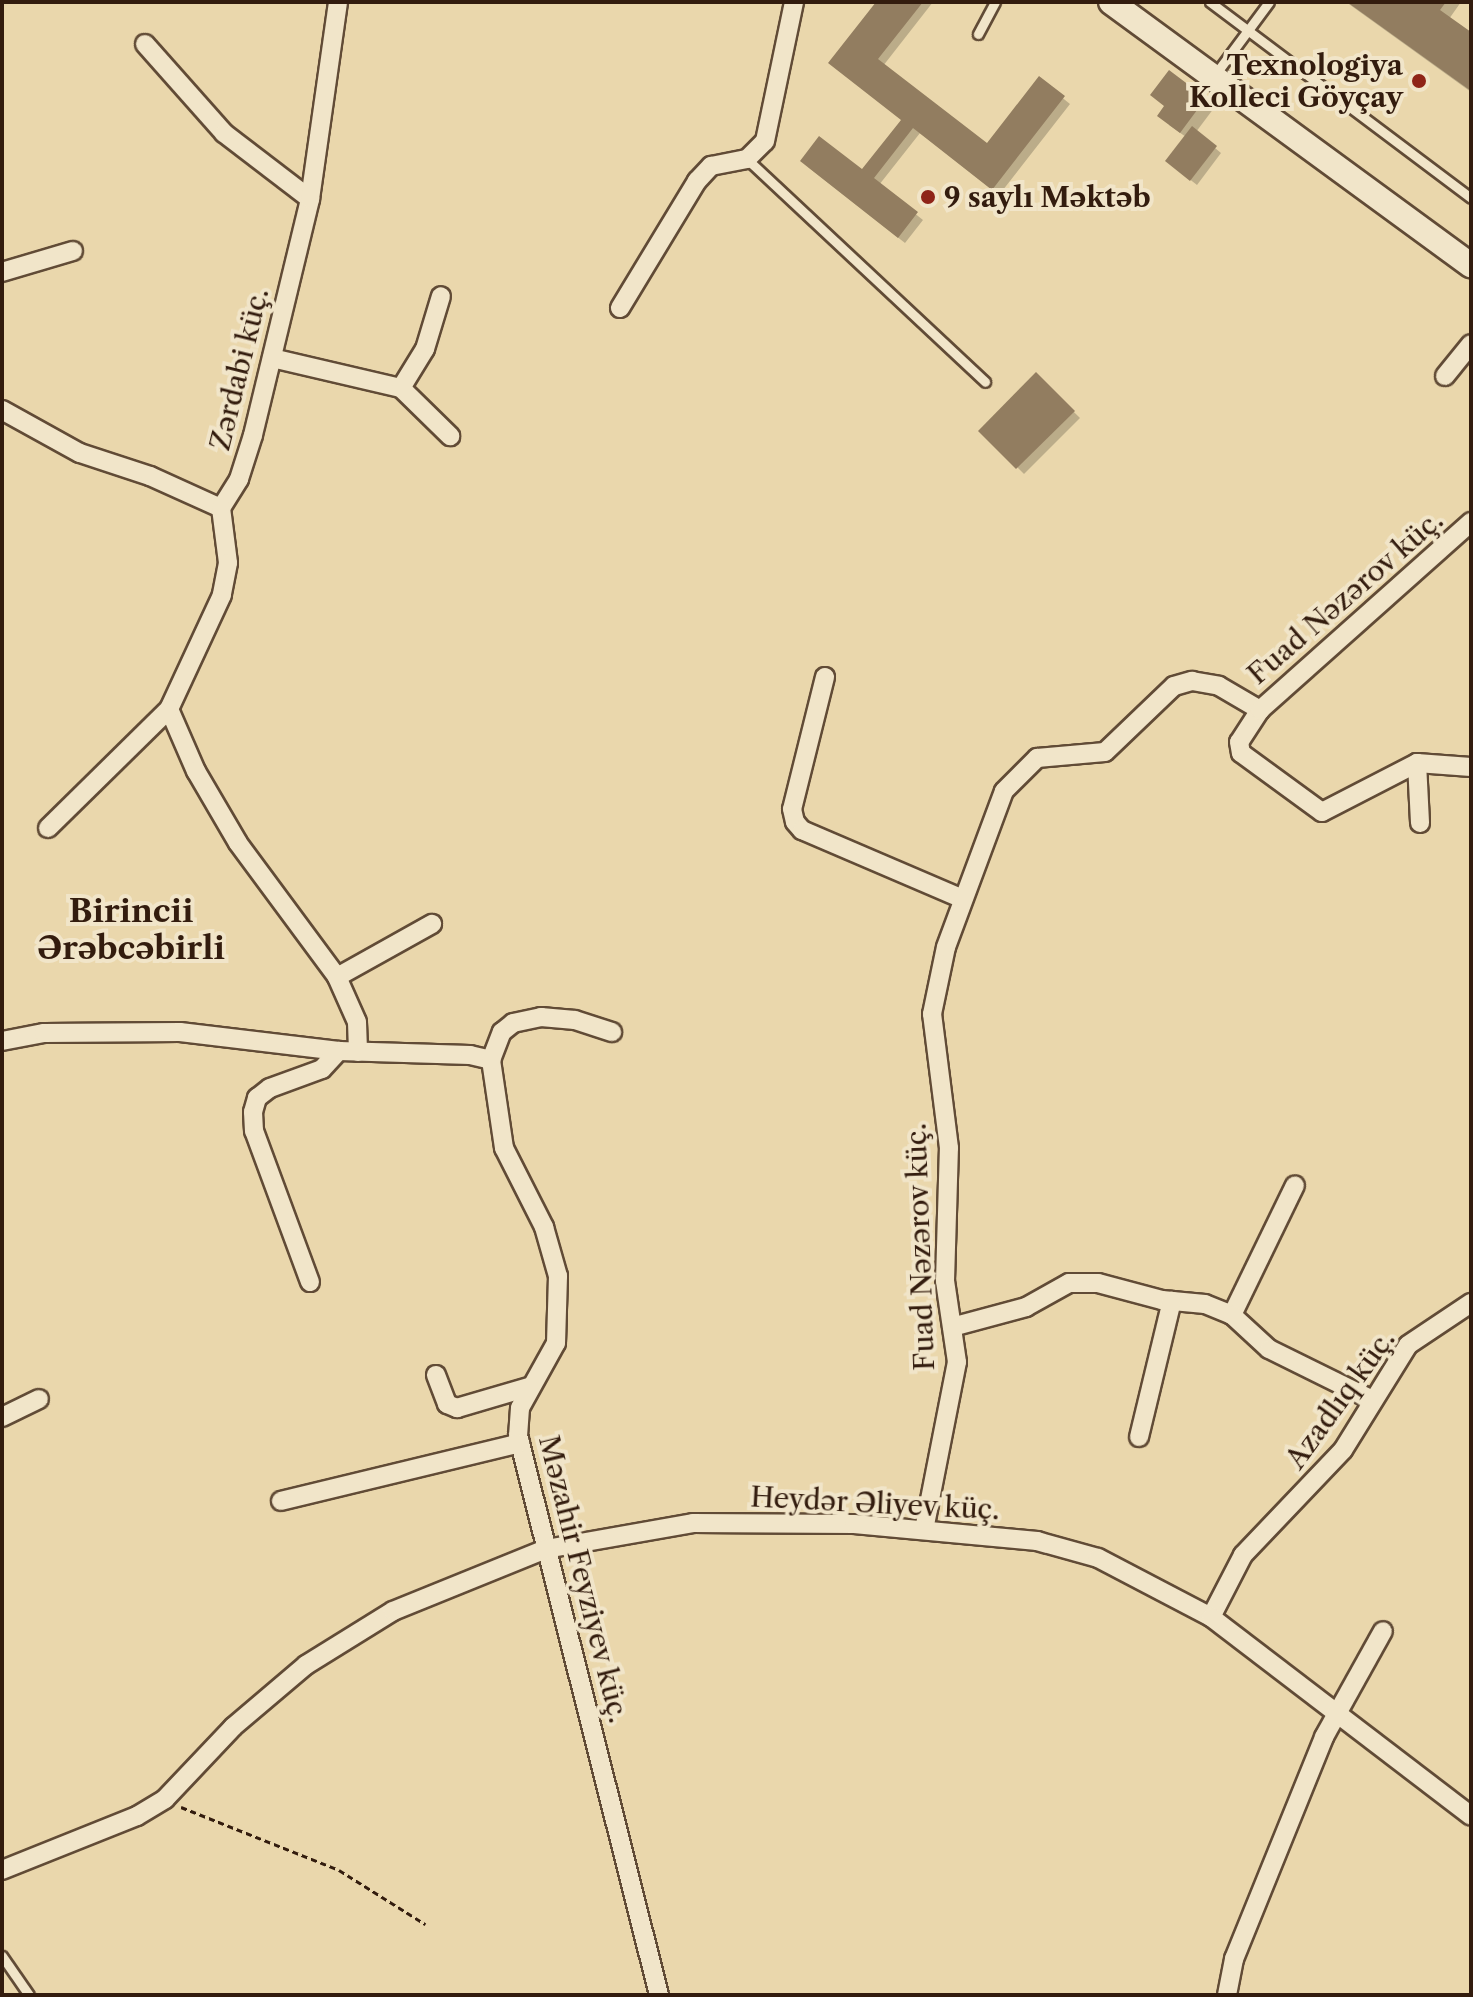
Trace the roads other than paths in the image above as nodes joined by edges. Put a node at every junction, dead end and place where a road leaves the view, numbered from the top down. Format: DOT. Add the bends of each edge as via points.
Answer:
graph roads {
  1 [pos="338,2"];
  2 [pos="794,2"];
  3 [pos="995,2"];
  4 [pos="1111,2"];
  5 [pos="1210,2"];
  6 [pos="1269,2"];
  7 [pos="1249,30"];
  8 [pos="978,34"];
  9 [pos="145,44"];
  10 [pos="1214,76"];
  11 [pos="747,159"];
  12 [pos="1471,198"];
  13 [pos="310,199"];
  14 [pos="73,251"];
  15 [pos="1471,265"];
  16 [pos="2,272"];
  17 [pos="441,296"];
  18 [pos="620,308"];
  19 [pos="1471,344"];
  20 [pos="272,358"];
  21 [pos="1445,376"];
  22 [pos="985,382"];
  23 [pos="401,388"];
  24 [pos="2,410"];
  25 [pos="450,436"];
  26 [pos="221,508"];
  27 [pos="1471,522"];
  28 [pos="825,677"];
  29 [pos="169,709"];
  30 [pos="1260,710"];
  31 [pos="1417,763"];
  32 [pos="1471,767"];
  33 [pos="1420,823"];
  34 [pos="48,828"];
  35 [pos="963,899"];
  36 [pos="432,924"];
  37 [pos="337,977"];
  38 [pos="612,1032"];
  39 [pos="2,1041"];
  40 [pos="348,1051"];
  41 [pos="491,1060"];
  42 [pos="1295,1185"];
  43 [pos="310,1282"];
  44 [pos="1172,1301"];
  45 [pos="1471,1303"];
  46 [pos="1232,1315"];
  47 [pos="952,1327"];
  48 [pos="436,1375"];
  49 [pos="529,1387"];
  50 [pos="39,1399"];
  51 [pos="1372,1400"];
  52 [pos="2,1417"];
  53 [pos="1139,1437"];
  54 [pos="520,1443"];
  55 [pos="281,1501"];
  56 [pos="924,1530"];
  57 [pos="546,1549"];
  58 [pos="1211,1617"];
  59 [pos="1383,1631"];
  60 [pos="1337,1713"];
  61 [pos="1471,1816"];
  62 [pos="2,1870"];
  63 [pos="2,1956"];
  64 [pos="29,1995"];
  65 [pos="659,1995"];
  66 [pos="1227,1995"];
  1 -- 13 [label="street, Zərdabi küç."];
  2 -- 11 [label="street" via="765,141"];
  3 -- 8 [label="lane"];
  4 -- 10 [label="main road"];
  5 -- 7 [label="lane"];
  6 -- 7 [label="lane"];
  7 -- 10 [label="lane"];
  7 -- 12 [label="lane"];
  9 -- 13 [label="street" via="224,133"];
  10 -- 15 [label="main road"];
  11 -- 18 [label="street" via="711,166 697,181"];
  11 -- 22 [label="lane"];
  13 -- 20 [label="street, Zərdabi küç."];
  14 -- 16 [label="street"];
  17 -- 23 [label="street" via="420,363"];
  19 -- 21 [label="street"];
  20 -- 23 [label="street"];
  20 -- 26 [label="street, Zərdabi küç." via="239,479"];
  23 -- 25 [label="street"];
  24 -- 26 [label="street" via="80,453 150,476"];
  26 -- 29 [label="street" via="228,563 222,595"];
  27 -- 30 [label="street, Fuad Nəzərov küç."];
  28 -- 35 [label="street" via="792,809 795,822 802,830"];
  29 -- 34 [label="street"];
  29 -- 37 [label="street" via="196,771 238,843"];
  30 -- 31 [label="street" via="1239,742 1241,753 1312,808 1337,808"];
  30 -- 35 [label="street, Fuad Nəzərov küç." via="1219,686 1192,681 1156,700 1105,752 1037,758 1004,791"];
  31 -- 32 [label="street"];
  31 -- 33 [label="street"];
  35 -- 47 [label="street, Fuad Nəzərov küç." via="932,1014 949,1148 945,1281"];
  36 -- 37 [label="street"];
  37 -- 40 [label="street" via="357,1022"];
  38 -- 41 [label="street" via="563,1019 513,1023 502,1032"];
  39 -- 40 [label="street" via="44,1033 180,1032"];
  40 -- 41 [label="street"];
  40 -- 43 [label="street" via="322,1069 270,1088 257,1098 253,1112 254,1131"];
  41 -- 49 [label="street, Məzahir Feyziyev küç." via="504,1148 544,1227 556,1265 556,1343 549,1363"];
  42 -- 46 [label="street"];
  44 -- 46 [label="street" via="1205,1304"];
  44 -- 47 [label="street" via="1098,1283 1069,1283 1026,1307"];
  44 -- 53 [label="street"];
  45 -- 51 [label="street, Azadlıq küç." via="1408,1345"];
  46 -- 51 [label="street" via="1269,1349"];
  47 -- 56 [label="street, Fuad Nəzərov küç." via="957,1362"];
  48 -- 49 [label="street" via="447,1404 457,1408"];
  49 -- 54 [label="street, Məzahir Feyziyev küç." via="520,1408"];
  50 -- 52 [label="street"];
  51 -- 58 [label="street, Azadlıq küç." via="1343,1450 1243,1555"];
  54 -- 55 [label="street"];
  54 -- 57 [label="street, Məzahir Feyziyev küç."];
  56 -- 57 [label="street, Heydər Əliyev küç." via="693,1523"];
  56 -- 58 [label="street, Heydər Əliyev küç." via="1037,1541 1098,1558"];
  57 -- 62 [label="street, Heydər Əliyev küç." via="393,1611 306,1665 233,1727 165,1799 137,1816"];
  57 -- 65 [label="street, Məzahir Feyziyev küç."];
  58 -- 60 [label="street, Heydər Əliyev küç."];
  59 -- 60 [label="street"];
  60 -- 61 [label="street, Heydər Əliyev küç."];
  60 -- 66 [label="street" via="1234,1959"];
  63 -- 64 [label="lane"];
}
